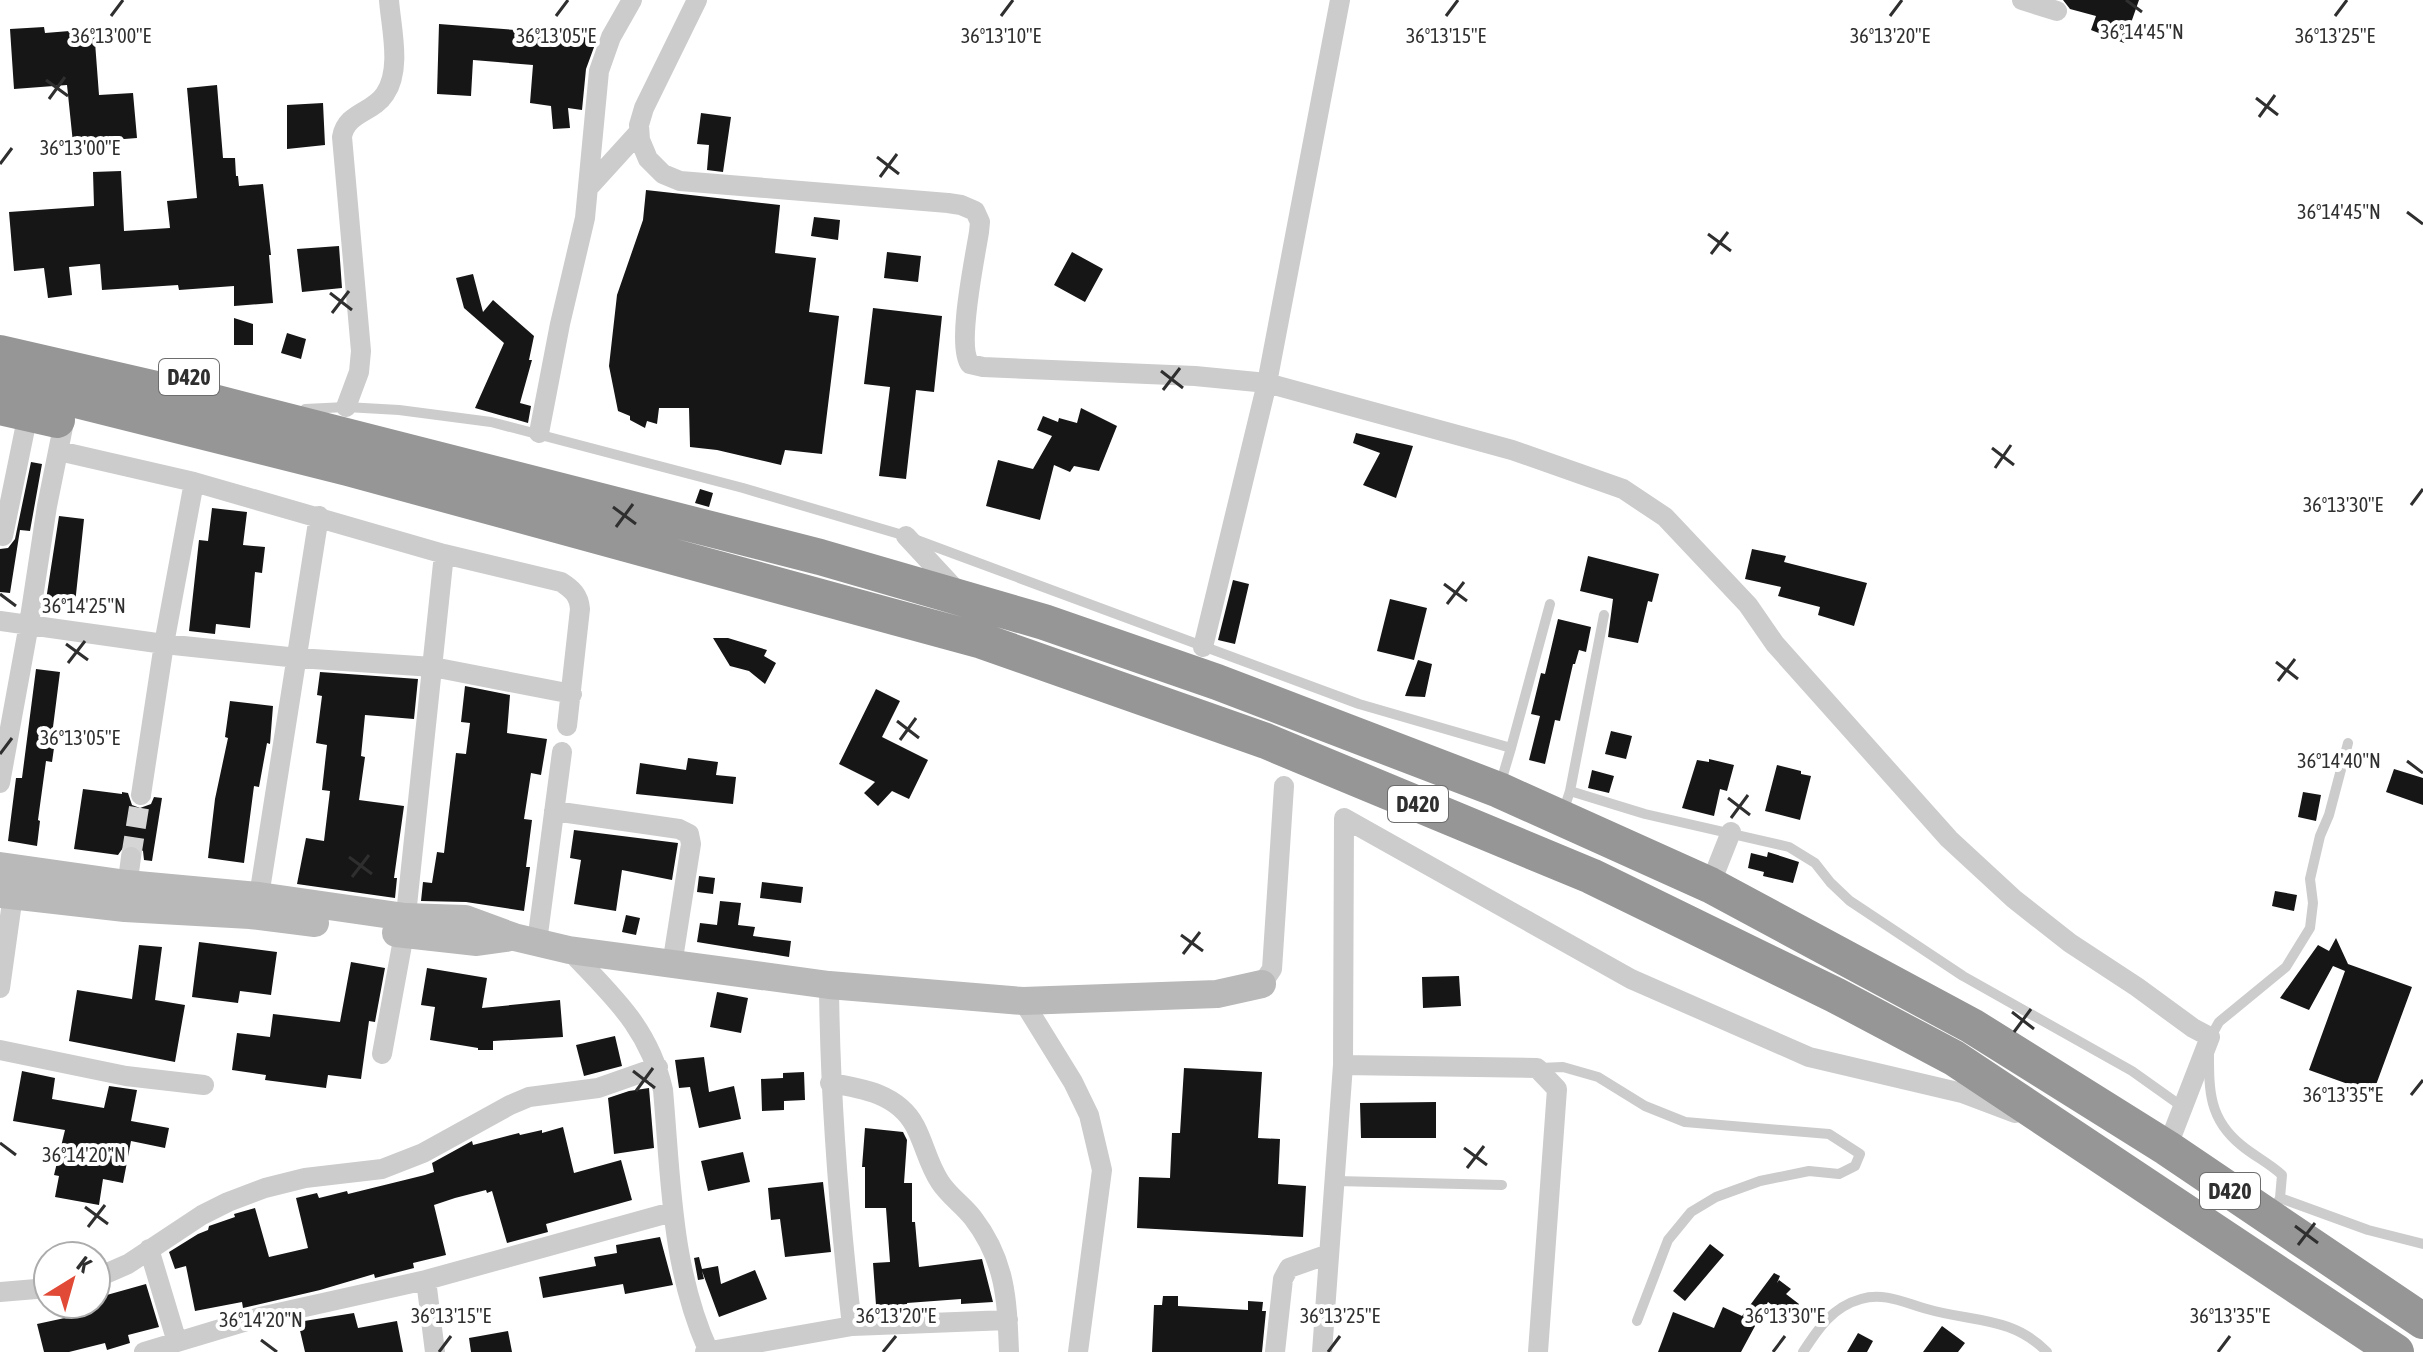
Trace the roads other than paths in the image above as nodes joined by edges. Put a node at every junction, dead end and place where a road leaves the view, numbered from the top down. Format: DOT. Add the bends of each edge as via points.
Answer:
graph roads {
  1 [pos="389,0"];
  2 [pos="632,0"];
  3 [pos="697,0"];
  4 [pos="1340,0"];
  5 [pos="2022,0"];
  6 [pos="2057,11"];
  7 [pos="639,132"];
  8 [pos="589,187"];
  9 [pos="1,354"];
  10 [pos="1267,383"];
  11 [pos="346,407"];
  12 [pos="305,409"];
  13 [pos="14,410"];
  14 [pos="539,433"];
  15 [pos="62,436"];
  16 [pos="359,456"];
  17 [pos="194,482"];
  18 [pos="319,516"];
  19 [pos="3,536"];
  20 [pos="906,536"];
  21 [pos="444,554"];
  22 [pos="965,600"];
  23 [pos="1550,604"];
  24 [pos="1604,615"];
  25 [pos="0,621"];
  26 [pos="29,624"];
  27 [pos="164,644"];
  28 [pos="1203,647"];
  29 [pos="298,658"];
  30 [pos="433,667"];
  31 [pos="572,694"];
  32 [pos="567,726"];
  33 [pos="2348,743"];
  34 [pos="1511,748"];
  35 [pos="562,752"];
  36 [pos="0,783"];
  37 [pos="1284,786"];
  38 [pos="1499,790"];
  39 [pos="141,795"];
  40 [pos="1566,804"];
  41 [pos="554,811"];
  42 [pos="1731,832"];
  43 [pos="0,866"];
  44 [pos="128,883"];
  45 [pos="1710,885"];
  46 [pos="6,894"];
  47 [pos="259,896"];
  48 [pos="405,926"];
  49 [pos="526,939"];
  50 [pos="569,950"];
  51 [pos="672,965"];
  52 [pos="1262,984"];
  53 [pos="829,985"];
  54 [pos="0,988"];
  55 [pos="1023,1001"];
  56 [pos="2210,1037"];
  57 [pos="0,1050"];
  58 [pos="382,1054"];
  59 [pos="1343,1065"];
  60 [pos="658,1067"];
  61 [pos="1537,1068"];
  62 [pos="830,1083"];
  63 [pos="204,1085"];
  64 [pos="2184,1108"];
  65 [pos="2070,1133"];
  66 [pos="2167,1148"];
  67 [pos="1336,1181"];
  68 [pos="1502,1185"];
  69 [pos="2275,1208"];
  70 [pos="672,1212"];
  71 [pos="2423,1244"];
  72 [pos="149,1249"];
  73 [pos="1329,1254"];
  74 [pos="112,1271"];
  75 [pos="426,1280"];
  76 [pos="32,1289"];
  77 [pos="0,1292"];
  78 [pos="1008,1320"];
  79 [pos="1637,1321"];
  80 [pos="2423,1321"];
  81 [pos="852,1326"];
  82 [pos="177,1342"];
  83 [pos="144,1352"];
  84 [pos="435,1352"];
  85 [pos="708,1352"];
  86 [pos="1009,1352"];
  87 [pos="1078,1352"];
  88 [pos="1275,1352"];
  89 [pos="1322,1352"];
  90 [pos="1538,1352"];
  91 [pos="1803,1352"];
  92 [pos="2047,1352"];
  93 [pos="2396,1352"];
  1 -- 11 [label="street" via="391,84 381,101 346,123 342,137 361,351"];
  2 -- 8 [label="street" via="599,71"];
  3 -- 7 [label="street" via="644,108"];
  4 -- 10 [label="street"];
  5 -- 6 [label="street"];
  7 -- 8 [label="street"];
  7 -- 10 [label="street" via="654,166 680,181 948,203 975,211 980,222 964,351 976,367"];
  8 -- 14 [label="street"];
  9 -- 12 [label="highway, D420"];
  9 -- 16 [label="highway" via="213,402"];
  10 -- 28 [label="street"];
  10 -- 56 [label="street" via="1512,450 1645,501 1748,605 1775,644 1949,839 2070,943"];
  11 -- 12 [label="lane"];
  11 -- 14 [label="lane" via="436,414"];
  12 -- 16 [label="highway, D420"];
  13 -- 15 [label="highway, D420"];
  13 -- 19 [label="street"];
  14 -- 20 [label="lane"];
  15 -- 16 [label="highway, D420" via="297,471"];
  15 -- 17 [label="street"];
  15 -- 26 [label="street"];
  16 -- 22 [label="highway, D420" via="820,557"];
  16 -- 65 [label="highway, D420" via="982,641 1266,741 1591,876 1778,967 1954,1058"];
  17 -- 18 [label="street"];
  17 -- 27 [label="street"];
  18 -- 21 [label="street"];
  18 -- 29 [label="street"];
  20 -- 22 [label="street"];
  20 -- 28 [label="lane"];
  21 -- 30 [label="street"];
  21 -- 31 [label="street" via="550,578 572,589 580,609"];
  22 -- 38 [label="highway, D420" via="1217,682"];
  23 -- 34 [label="lane"];
  24 -- 40 [label="lane"];
  25 -- 26 [label="street"];
  26 -- 27 [label="street"];
  26 -- 36 [label="street"];
  27 -- 29 [label="street"];
  27 -- 39 [label="street"];
  28 -- 34 [label="lane" via="1359,704"];
  29 -- 30 [label="street"];
  29 -- 47 [label="street"];
  30 -- 31 [label="street"];
  30 -- 48 [label="street"];
  31 -- 32 [label="street"];
  33 -- 56 [label="lane" via="2310,879 2310,928 2286,967 2219,1022"];
  34 -- 38 [label="lane"];
  35 -- 41 [label="street"];
  37 -- 52 [label="street" via="1272,969"];
  38 -- 40 [label="highway, D420"];
  40 -- 42 [label="lane"];
  40 -- 45 [label="highway, D420"];
  41 -- 49 [label="street"];
  41 -- 51 [label="street" via="689,834"];
  42 -- 45 [label="street"];
  42 -- 64 [label="lane" via="1803,854 1850,901 1963,976 2132,1071"];
  43 -- 44 [label="street"];
  44 -- 46 [label="street"];
  44 -- 47 [label="street"];
  44 -- 48 [label="street" via="250,915"];
  45 -- 66 [label="highway, D420" via="1972,1026"];
  46 -- 54 [label="street"];
  47 -- 48 [label="street"];
  48 -- 49 [label="street" via="477,942"];
  48 -- 58 [label="street"];
  49 -- 50 [label="street"];
  50 -- 51 [label="street"];
  50 -- 60 [label="street" via="640,1029"];
  51 -- 53 [label="street"];
  52 -- 55 [label="street" via="1217,994"];
  53 -- 55 [label="street"];
  53 -- 62 [label="street"];
  55 -- 87 [label="street" via="1089,1115 1102,1170"];
  56 -- 64 [label="street"];
  56 -- 69 [label="lane" via="2209,1094 2227,1132 2282,1175"];
  57 -- 63 [label="street" via="126,1076"];
  59 -- 61 [label="street"];
  59 -- 65 [label="street, D420" via="1344,818 1631,979 1809,1057 1962,1093"];
  59 -- 67 [label="street"];
  60 -- 70 [label="street"];
  60 -- 72 [label="street" via="598,1088 529,1097 382,1169 265,1188 202,1215"];
  61 -- 79 [label="lane" via="1563,1067 1598,1077 1645,1106 1685,1122 1829,1134 1860,1154 1855,1166 1839,1174 1809,1171 1760,1181 1691,1212 1668,1240"];
  61 -- 90 [label="street" via="1557,1089"];
  62 -- 78 [label="street" via="871,1091 908,1115 928,1164 993,1246 1002,1269"];
  62 -- 81 [label="street"];
  64 -- 66 [label="street"];
  65 -- 93 [label="highway, D420"];
  66 -- 69 [label="highway, D420"];
  67 -- 68 [label="lane"];
  67 -- 73 [label="street"];
  69 -- 71 [label="lane"];
  69 -- 80 [label="highway, D420"];
  70 -- 75 [label="street"];
  70 -- 85 [label="street" via="684,1283"];
  72 -- 74 [label="street"];
  72 -- 82 [label="street"];
  73 -- 88 [label="street" via="1289,1268 1283,1279"];
  73 -- 89 [label="street"];
  75 -- 82 [label="street" via="317,1302"];
  75 -- 84 [label="street"];
  76 -- 77 [label="street"];
  78 -- 81 [label="street"];
  78 -- 86 [label="street"];
  81 -- 85 [label="street"];
  82 -- 83 [label="street"];
  91 -- 92 [label="lane" via="1827,1317 1861,1299 1892,1297 2000,1323 2033,1338"];
}
